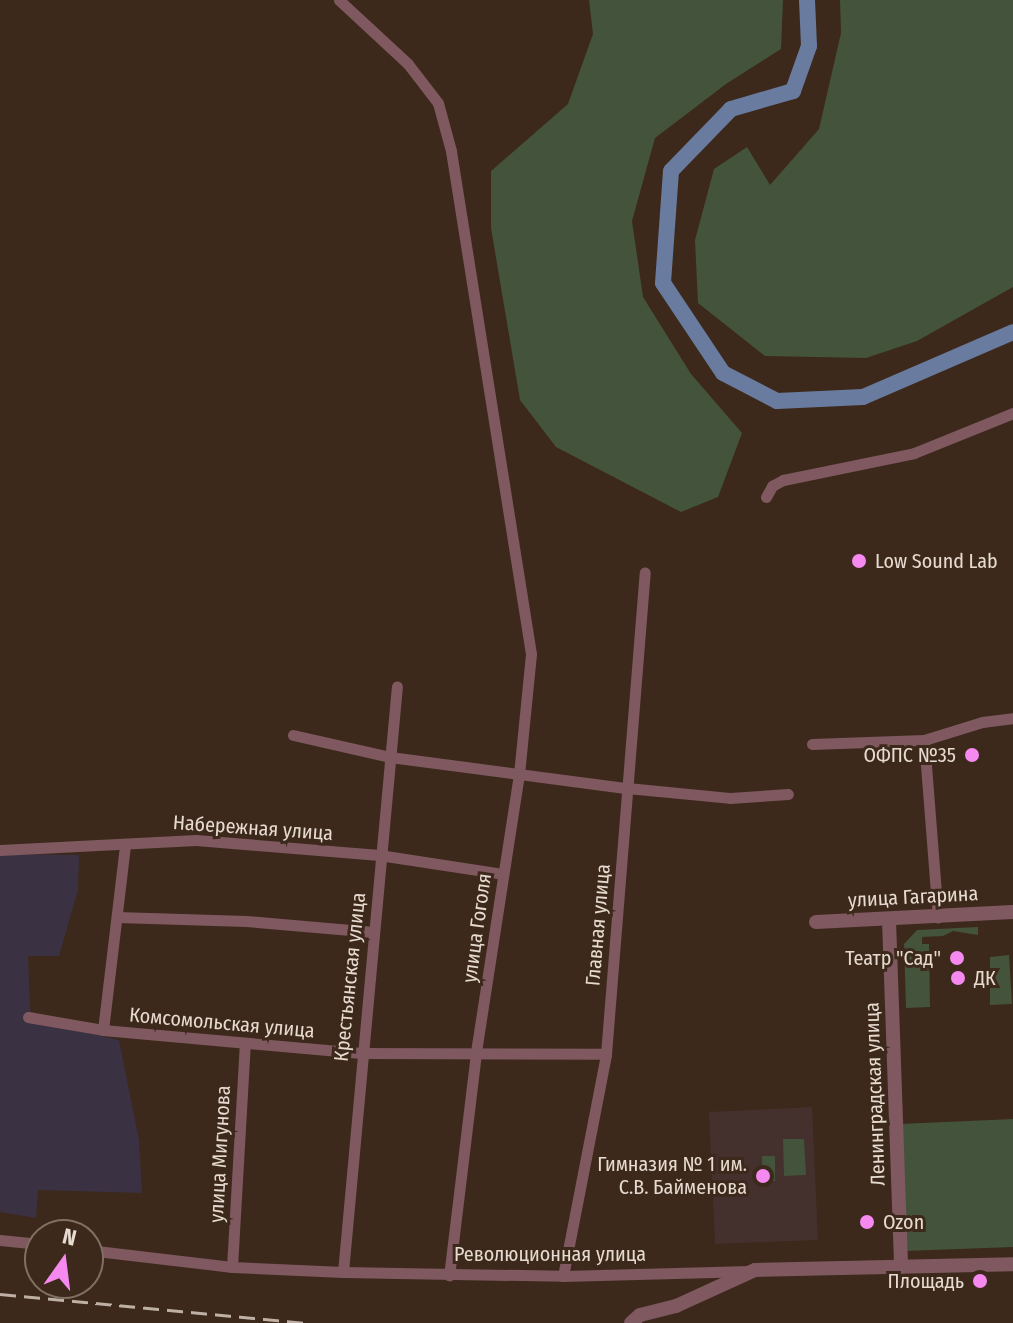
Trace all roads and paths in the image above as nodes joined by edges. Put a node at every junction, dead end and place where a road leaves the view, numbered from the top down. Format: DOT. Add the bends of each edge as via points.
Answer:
graph roads {
  1 [pos="339,0"];
  2 [pos="1013,413"];
  3 [pos="766,497"];
  4 [pos="645,573"];
  5 [pos="397,686"];
  6 [pos="1013,718"];
  7 [pos="293,735"];
  8 [pos="924,740"];
  9 [pos="812,744"];
  10 [pos="390,757"];
  11 [pos="519,774"];
  12 [pos="627,788"];
  13 [pos="788,794"];
  14 [pos="125,846"];
  15 [pos="0,850"];
  16 [pos="379,855"];
  17 [pos="503,874"];
  18 [pos="1013,912"];
  19 [pos="117,917"];
  20 [pos="938,917"];
  21 [pos="889,920"];
  22 [pos="816,922"];
  23 [pos="374,932"];
  24 [pos="28,1017"];
  25 [pos="103,1030"];
  26 [pos="245,1044"];
  27 [pos="361,1053"];
  28 [pos="476,1053"];
  29 [pos="606,1054"];
  30 [pos="0,1240"];
  31 [pos="24,1242"];
  32 [pos="104,1252"];
  33 [pos="1013,1264"];
  34 [pos="232,1267"];
  35 [pos="901,1267"];
  36 [pos="755,1270"];
  37 [pos="343,1272"];
  38 [pos="449,1275"];
  39 [pos="563,1276"];
  40 [pos="631,1323"];
  1 -- 11 [label="street, улица Гоголя" via="408,64 438,103 451,151 531,654"];
  2 -- 3 [label="street" via="914,453 783,480"];
  4 -- 12 [label="street, Главная улица"];
  5 -- 10 [label="street, Крестьянская улица"];
  6 -- 8 [label="street"];
  7 -- 10 [label="street"];
  8 -- 9 [label="street"];
  8 -- 20 [label="street"];
  10 -- 11 [label="street"];
  10 -- 16 [label="street, Крестьянская улица"];
  11 -- 12 [label="street"];
  11 -- 17 [label="street, улица Гоголя"];
  12 -- 13 [label="street" via="730,798"];
  12 -- 29 [label="street, Главная улица"];
  14 -- 15 [label="street, Набережная улица"];
  14 -- 16 [label="street, Набережная улица" via="196,840"];
  14 -- 19 [label="street"];
  16 -- 17 [label="street, Набережная улица"];
  16 -- 23 [label="street, Крестьянская улица"];
  17 -- 28 [label="street, улица Гоголя"];
  18 -- 20 [label="street, улица Гагарина"];
  19 -- 23 [label="street"];
  19 -- 25 [label="street"];
  20 -- 21 [label="street, улица Гагарина"];
  21 -- 22 [label="street, улица Гагарина"];
  21 -- 35 [label="street, Ленинградская улица"];
  23 -- 27 [label="street, Крестьянская улица"];
  24 -- 25 [label="street, Комсомольская улица"];
  25 -- 26 [label="street, Комсомольская улица"];
  26 -- 27 [label="street, Комсомольская улица"];
  26 -- 34 [label="street, улица Мигунова"];
  27 -- 28 [label="street, Комсомольская улица"];
  27 -- 37 [label="street, Крестьянская улица"];
  28 -- 29 [label="street, Комсомольская улица"];
  28 -- 38 [label="street, улица Гоголя"];
  29 -- 39 [label="street, Главная улица"];
  30 -- 31 [label="street"];
  32 -- 34 [label="street, Революционная улица"];
  33 -- 35 [label="street, Революционная улица"];
  34 -- 37 [label="street, Революционная улица"];
  35 -- 36 [label="street, Революционная улица"];
  36 -- 39 [label="street, Революционная улица"];
  36 -- 40 [label="street"];
  37 -- 38 [label="street, Революционная улица"];
  38 -- 39 [label="street, Революционная улица"];
}
